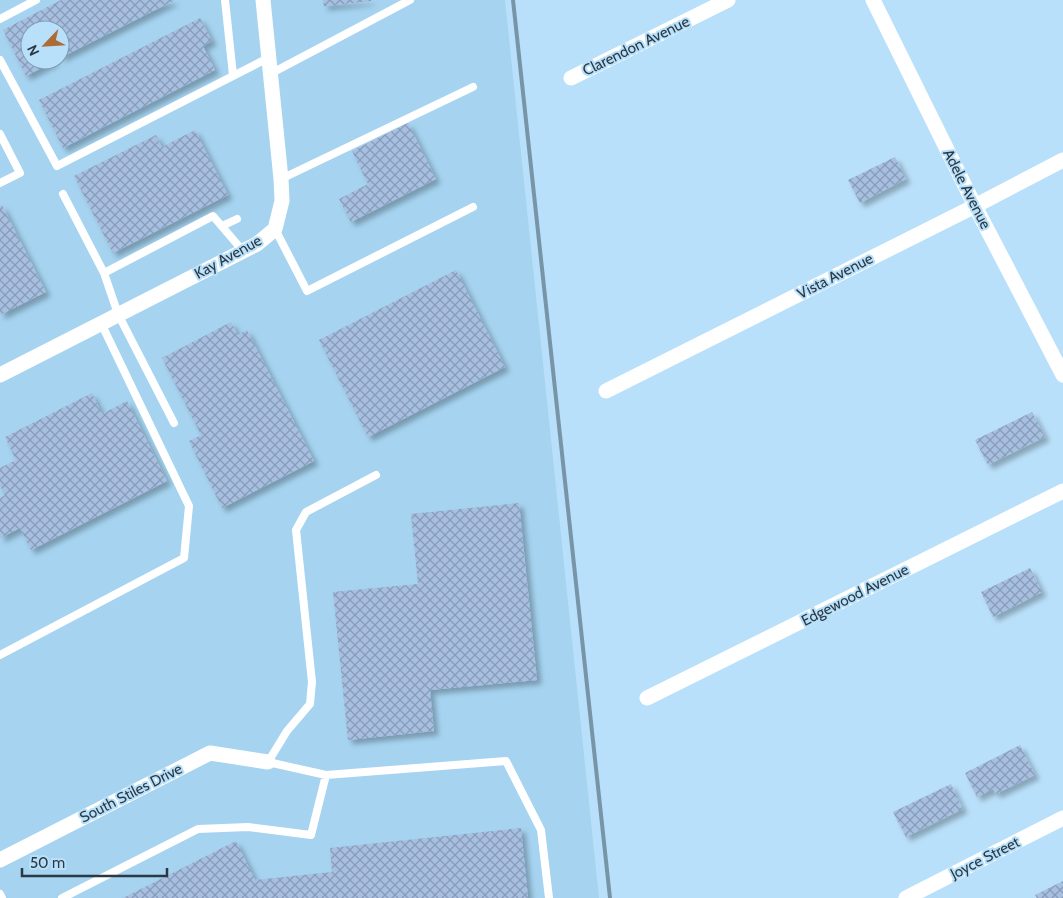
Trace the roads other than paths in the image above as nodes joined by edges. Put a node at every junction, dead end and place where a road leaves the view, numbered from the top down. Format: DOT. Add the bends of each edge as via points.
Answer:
graph roads {
  1 [pos="36,0"];
  2 [pos="225,0"];
  3 [pos="263,0"];
  4 [pos="410,0"];
  5 [pos="728,0"];
  6 [pos="874,0"];
  7 [pos="0,19"];
  8 [pos="268,58"];
  9 [pos="0,60"];
  10 [pos="270,74"];
  11 [pos="233,75"];
  12 [pos="571,78"];
  13 [pos="473,87"];
  14 [pos="0,134"];
  15 [pos="1063,160"];
  16 [pos="281,179"];
  17 [pos="0,183"];
  18 [pos="63,194"];
  19 [pos="473,206"];
  20 [pos="975,206"];
  21 [pos="237,218"];
  22 [pos="222,226"];
  23 [pos="276,229"];
  24 [pos="243,251"];
  25 [pos="104,273"];
  26 [pos="118,314"];
  27 [pos="100,323"];
  28 [pos="0,375"];
  29 [pos="1063,376"];
  30 [pos="606,391"];
  31 [pos="174,423"];
  32 [pos="376,475"];
  33 [pos="1063,491"];
  34 [pos="0,655"];
  35 [pos="647,698"];
  36 [pos="268,762"];
  37 [pos="326,775"];
  38 [pos="1063,818"];
  39 [pos="0,860"];
  40 [pos="0,894"];
  41 [pos="2,898"];
  42 [pos="62,898"];
  43 [pos="549,898"];
  44 [pos="906,898"];
  1 -- 7 [label="lane"];
  2 -- 11 [label="lane"];
  3 -- 8 [label="street, Kay Avenue"];
  4 -- 10 [label="lane"];
  5 -- 12 [label="street, Clarendon Avenue"];
  6 -- 20 [label="street, Adele Avenue"];
  8 -- 10 [label="street, Kay Avenue"];
  8 -- 11 [label="lane"];
  9 -- 11 [label="lane" via="57,166"];
  10 -- 16 [label="street, Kay Avenue"];
  13 -- 16 [label="lane"];
  14 -- 17 [label="lane" via="20,173"];
  15 -- 20 [label="street, Vista Avenue"];
  16 -- 23 [label="street, Kay Avenue" via="282,201"];
  18 -- 25 [label="lane"];
  19 -- 23 [label="lane" via="308,291"];
  20 -- 29 [label="street, Adele Avenue"];
  20 -- 30 [label="street, Vista Avenue"];
  21 -- 22 [label="lane"];
  22 -- 24 [label="lane"];
  22 -- 25 [label="lane" via="213,216"];
  23 -- 24 [label="street, Kay Avenue"];
  24 -- 26 [label="street, Kay Avenue"];
  25 -- 26 [label="lane"];
  26 -- 27 [label="street, Kay Avenue"];
  26 -- 31 [label="lane"];
  27 -- 28 [label="street, Kay Avenue"];
  27 -- 34 [label="lane" via="189,506 184,558"];
  32 -- 36 [label="lane" via="306,512 296,530 312,682 310,704 287,731"];
  33 -- 35 [label="street, Edgewood Avenue"];
  36 -- 37 [label="lane"];
  36 -- 39 [label="street, South Stiles Drive" via="210,753"];
  37 -- 42 [label="lane" via="311,835 248,827 198,829"];
  37 -- 43 [label="lane" via="506,761 541,830"];
  38 -- 44 [label="street, Joyce Street"];
  40 -- 41 [label="lane"];
}
